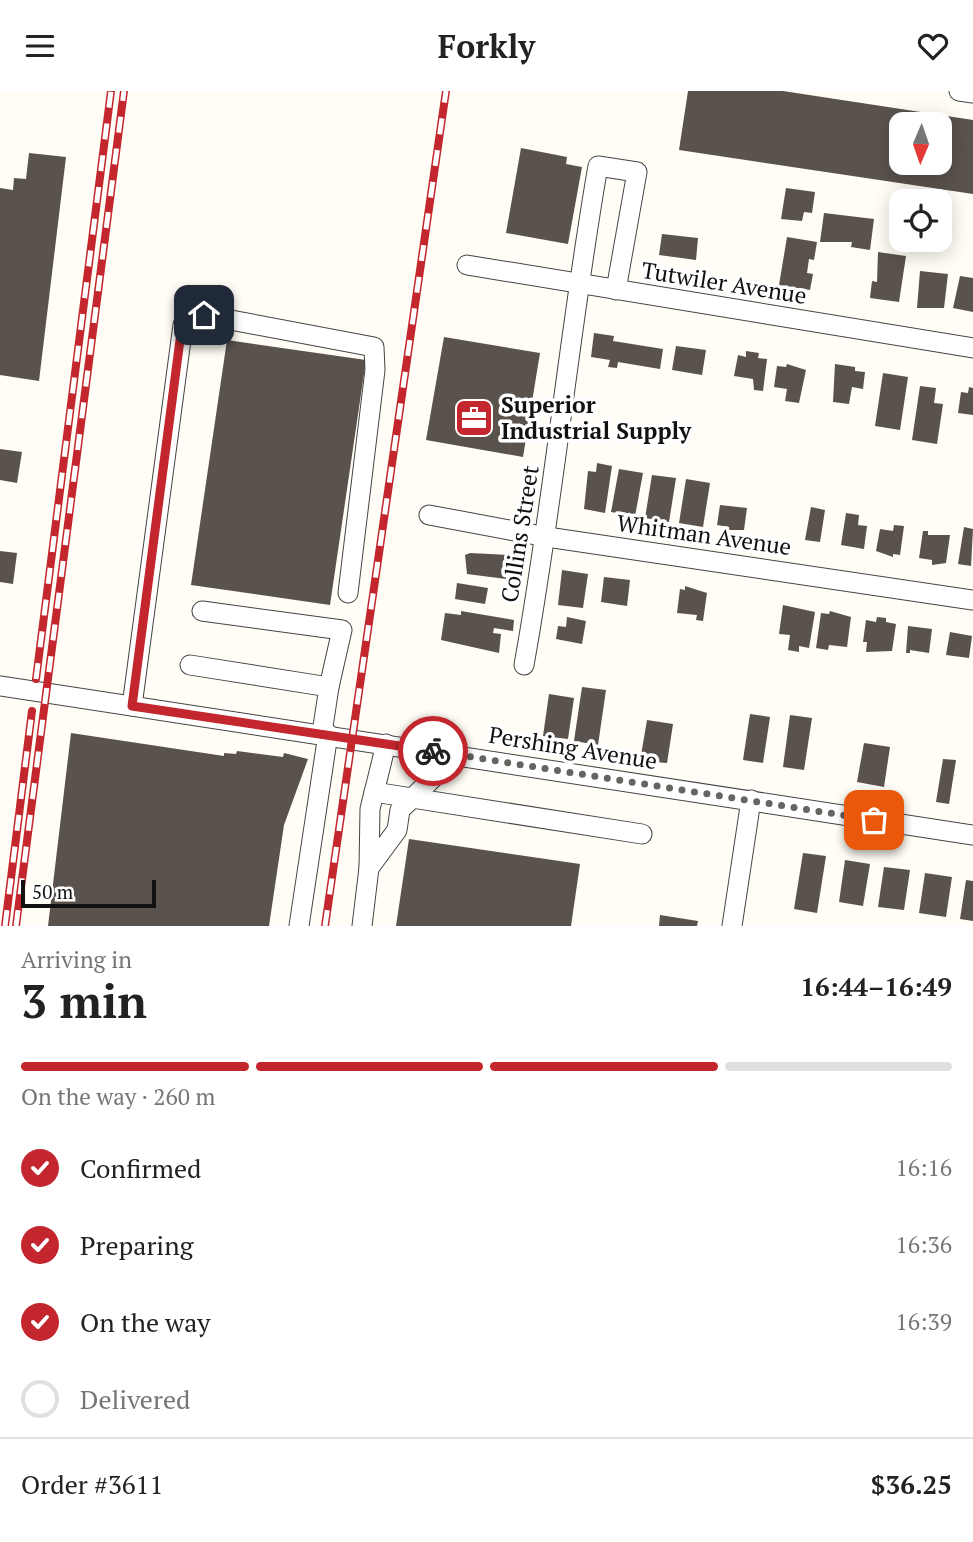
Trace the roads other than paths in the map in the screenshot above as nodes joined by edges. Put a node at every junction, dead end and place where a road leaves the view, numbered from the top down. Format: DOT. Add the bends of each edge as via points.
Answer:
graph roads {
  1 [pos="959,91"];
  2 [pos="973,93"];
  3 [pos="467,265"];
  4 [pos="577,284"];
  5 [pos="617,291"];
  6 [pos="973,348"];
  7 [pos="429,515"];
  8 [pos="547,537"];
  9 [pos="348,593"];
  10 [pos="973,600"];
  11 [pos="202,611"];
  12 [pos="190,665"];
  13 [pos="524,665"];
  14 [pos="0,686"];
  15 [pos="329,687"];
  16 [pos="132,706"];
  17 [pos="325,734"];
  18 [pos="386,744"];
  19 [pos="442,752"];
  20 [pos="374,792"];
  21 [pos="413,797"];
  22 [pos="751,800"];
  23 [pos="642,834"];
  24 [pos="973,835"];
  25 [pos="369,868"];
  26 [pos="299,926"];
  27 [pos="362,926"];
  28 [pos="732,926"];
  1 -- 2 [label="street"];
  3 -- 4 [label="street, Tutwiler Avenue"];
  4 -- 5 [label="street, Tutwiler Avenue"];
  4 -- 5 [label="street, Collins Street" via="598,166 637,172"];
  4 -- 8 [label="street, Collins Street"];
  5 -- 6 [label="street, Tutwiler Avenue"];
  7 -- 8 [label="street, Whitman Avenue"];
  8 -- 10 [label="street, Whitman Avenue"];
  8 -- 13 [label="street, Collins Street"];
  9 -- 16 [label="street" via="374,347 204,315 183,325"];
  11 -- 15 [label="street" via="342,630"];
  12 -- 15 [label="street"];
  14 -- 16 [label="street, Pershing Avenue"];
  15 -- 17 [label="street"];
  16 -- 17 [label="street, Pershing Avenue"];
  17 -- 18 [label="street, Pershing Avenue"];
  17 -- 26 [label="street"];
  18 -- 19 [label="street, Pershing Avenue"];
  18 -- 20 [label="street"];
  19 -- 21 [label="street" via="438,773"];
  19 -- 22 [label="street, Pershing Avenue"];
  20 -- 21 [label="street"];
  20 -- 25 [label="street"];
  21 -- 23 [label="street"];
  21 -- 25 [label="street" via="400,810 397,829"];
  22 -- 24 [label="street, Pershing Avenue"];
  22 -- 28 [label="street"];
  25 -- 27 [label="street"];
}
